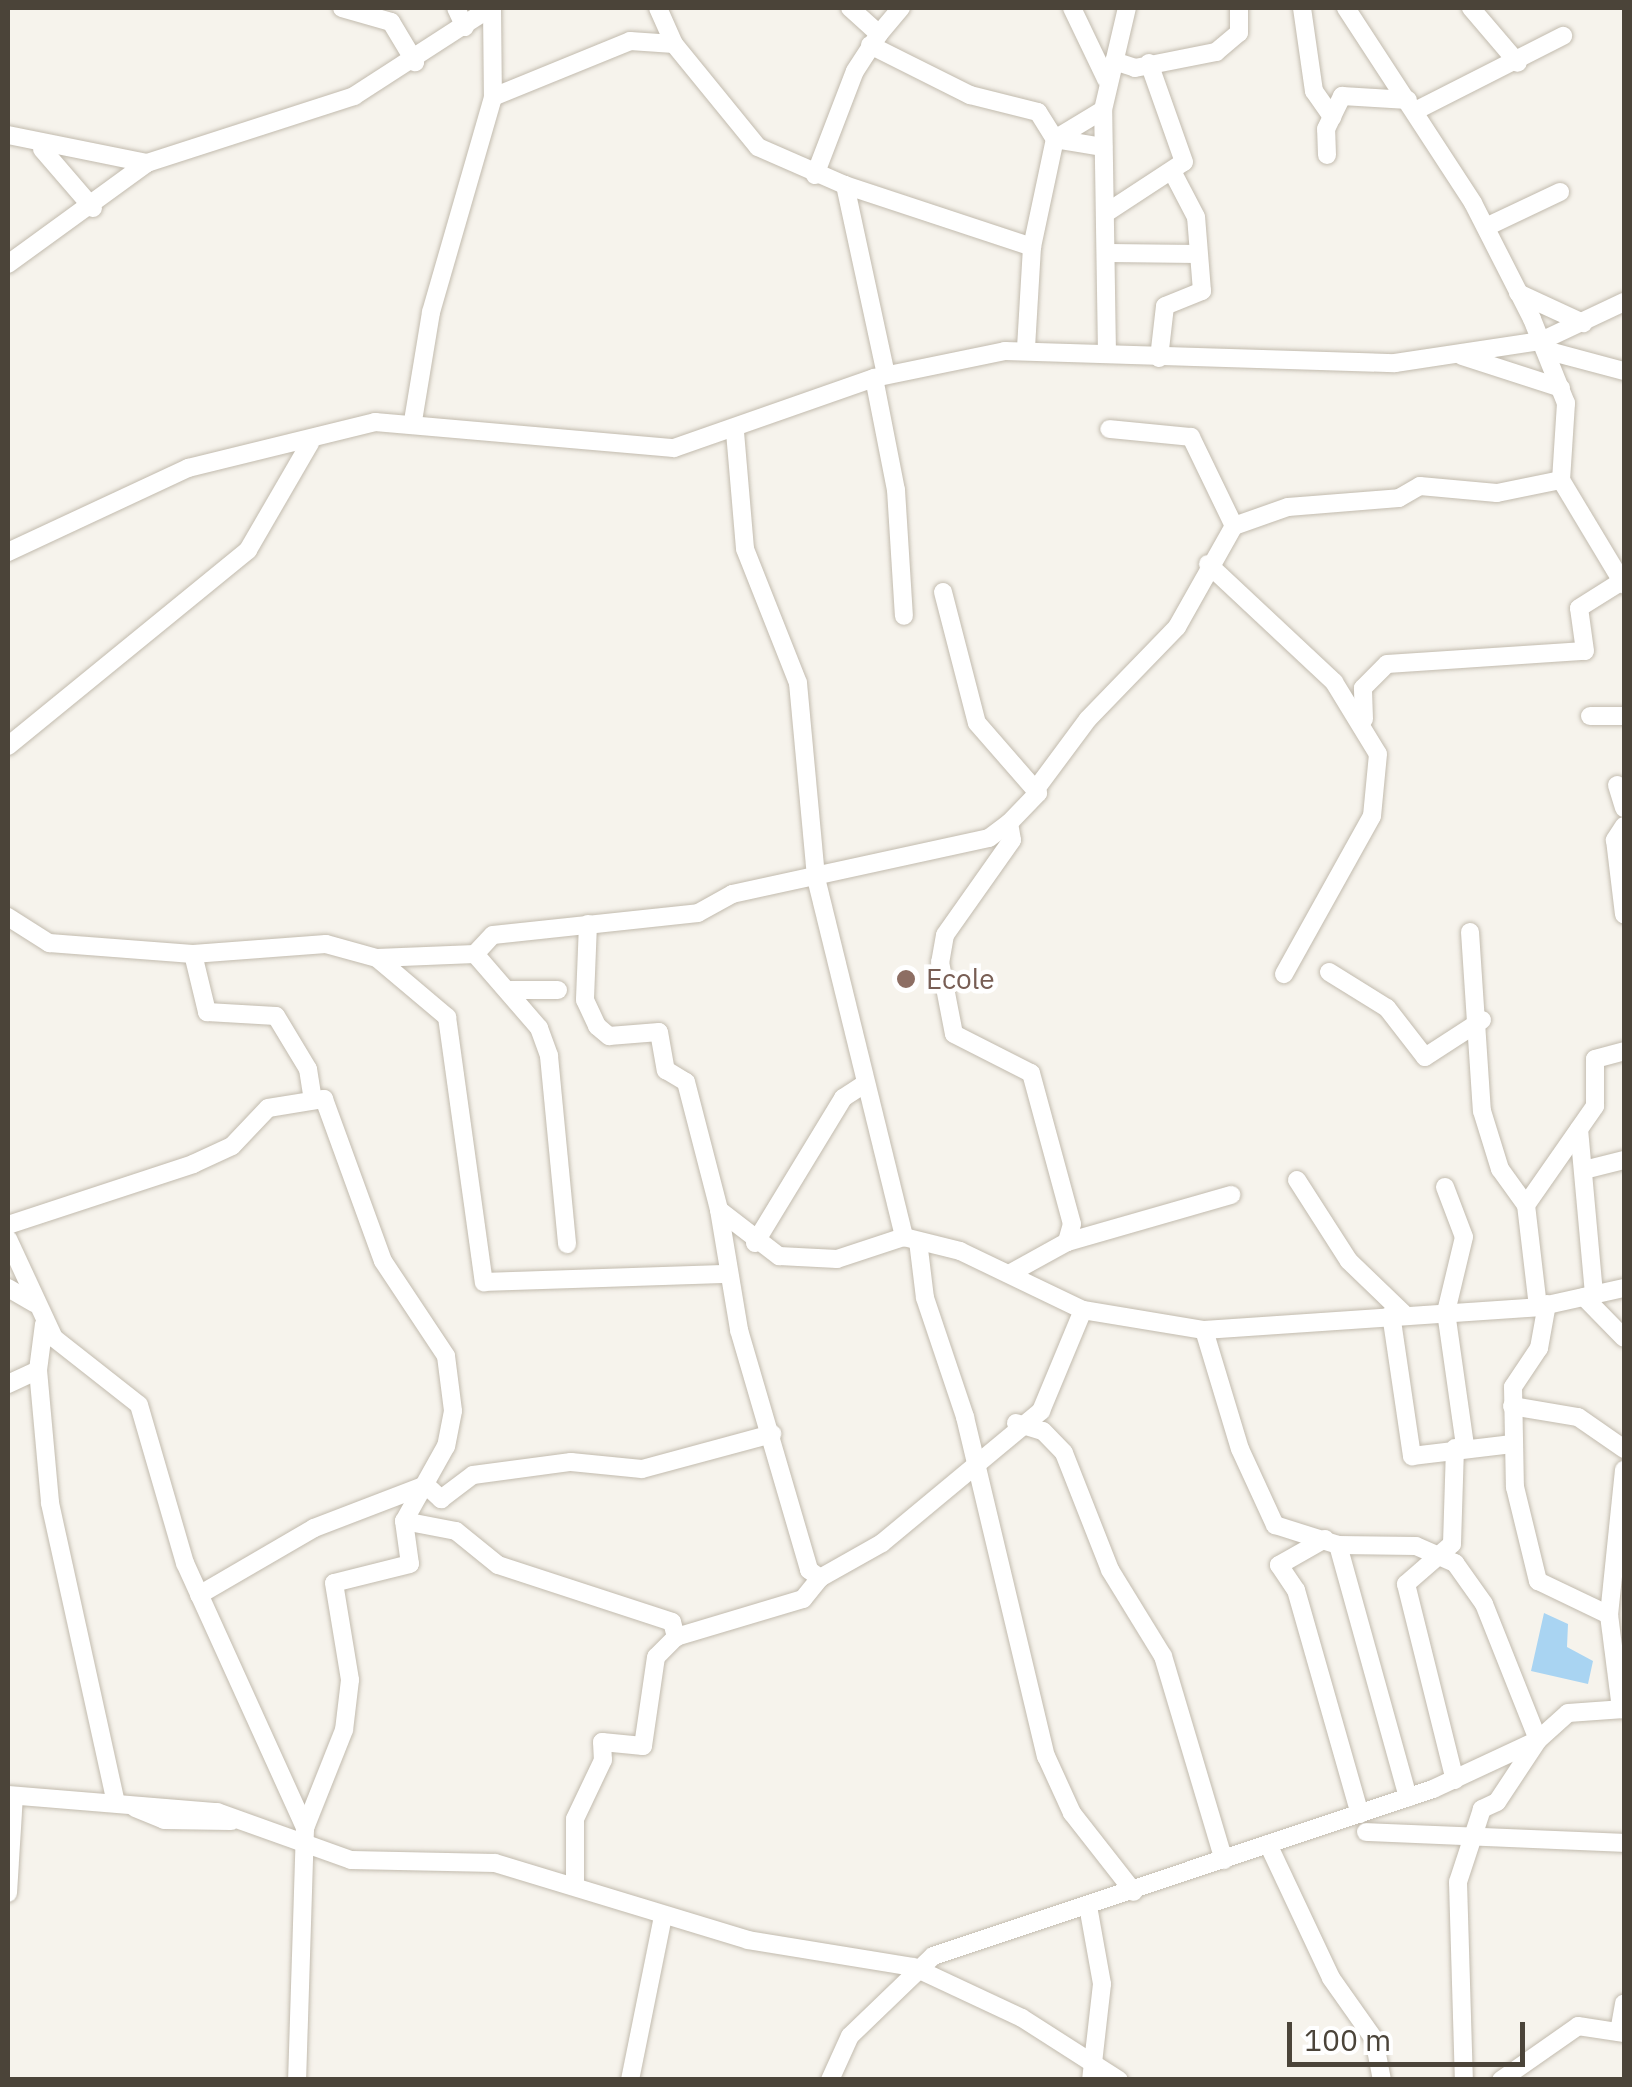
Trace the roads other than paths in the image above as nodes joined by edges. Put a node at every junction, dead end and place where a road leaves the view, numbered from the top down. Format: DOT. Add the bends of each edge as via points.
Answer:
graph roads {
  1 [pos="342,8"];
  2 [pos="456,8"];
  3 [pos="491,8"];
  4 [pos="658,8"];
  5 [pos="850,8"];
  6 [pos="900,8"];
  7 [pos="1072,8"];
  8 [pos="1127,8"];
  9 [pos="1223,8"];
  10 [pos="1237,8"];
  11 [pos="1302,8"];
  12 [pos="1346,8"];
  13 [pos="1471,8"];
  14 [pos="465,27"];
  15 [pos="1562,36"];
  16 [pos="875,39"];
  17 [pos="674,44"];
  18 [pos="1114,61"];
  19 [pos="415,62"];
  20 [pos="1149,63"];
  21 [pos="1518,63"];
  22 [pos="1106,79"];
  23 [pos="494,96"];
  24 [pos="1412,105"];
  25 [pos="1103,110"];
  26 [pos="1332,117"];
  27 [pos="8,135"];
  28 [pos="1055,139"];
  29 [pos="1103,147"];
  30 [pos="42,148"];
  31 [pos="1327,156"];
  32 [pos="147,163"];
  33 [pos="1172,172"];
  34 [pos="814,175"];
  35 [pos="844,185"];
  36 [pos="1560,192"];
  37 [pos="93,208"];
  38 [pos="1106,213"];
  39 [pos="1486,227"];
  40 [pos="1032,247"];
  41 [pos="1109,253"];
  42 [pos="1197,254"];
  43 [pos="8,264"];
  44 [pos="1518,293"];
  45 [pos="1624,302"];
  46 [pos="1582,324"];
  47 [pos="1543,346"];
  48 [pos="1026,348"];
  49 [pos="1107,354"];
  50 [pos="1459,355"];
  51 [pos="1159,358"];
  52 [pos="1624,372"];
  53 [pos="880,376"];
  54 [pos="1561,388"];
  55 [pos="413,421"];
  56 [pos="1108,428"];
  57 [pos="735,432"];
  58 [pos="310,443"];
  59 [pos="1561,480"];
  60 [pos="1234,526"];
  61 [pos="8,552"];
  62 [pos="1208,564"];
  63 [pos="1623,583"];
  64 [pos="943,592"];
  65 [pos="904,616"];
  66 [pos="1590,716"];
  67 [pos="1624,716"];
  68 [pos="1364,720"];
  69 [pos="8,746"];
  70 [pos="1616,785"];
  71 [pos="1036,789"];
  72 [pos="1624,808"];
  73 [pos="1009,823"];
  74 [pos="1624,826"];
  75 [pos="816,878"];
  76 [pos="1624,907"];
  77 [pos="588,924"];
  78 [pos="12,927"];
  79 [pos="1470,932"];
  80 [pos="193,954"];
  81 [pos="476,954"];
  82 [pos="377,958"];
  83 [pos="1329,972"];
  84 [pos="1284,974"];
  85 [pos="508,990"];
  86 [pos="558,990"];
  87 [pos="1482,1020"];
  88 [pos="1624,1051"];
  89 [pos="866,1083"];
  90 [pos="313,1100"];
  91 [pos="1579,1128"];
  92 [pos="1624,1160"];
  93 [pos="1588,1169"];
  94 [pos="1298,1180"];
  95 [pos="1445,1187"];
  96 [pos="1231,1196"];
  97 [pos="1526,1205"];
  98 [pos="719,1210"];
  99 [pos="8,1225"];
  100 [pos="8,1239"];
  101 [pos="911,1239"];
  102 [pos="1068,1242"];
  103 [pos="755,1243"];
  104 [pos="567,1244"];
  105 [pos="729,1274"];
  106 [pos="1010,1274"];
  107 [pos="8,1288"];
  108 [pos="1624,1288"];
  109 [pos="1589,1296"];
  110 [pos="34,1303"];
  111 [pos="1543,1306"];
  112 [pos="1082,1310"];
  113 [pos="1446,1312"];
  114 [pos="1397,1314"];
  115 [pos="44,1324"];
  116 [pos="1204,1330"];
  117 [pos="1624,1338"];
  118 [pos="38,1370"];
  119 [pos="8,1384"];
  120 [pos="1512,1406"];
  121 [pos="1016,1423"];
  122 [pos="772,1434"];
  123 [pos="1512,1444"];
  124 [pos="1460,1447"];
  125 [pos="1624,1448"];
  126 [pos="975,1463"];
  127 [pos="1624,1470"];
  128 [pos="426,1485"];
  129 [pos="404,1521"];
  130 [pos="1332,1542"];
  131 [pos="1444,1554"];
  132 [pos="1621,1566"];
  133 [pos="820,1578"];
  134 [pos="199,1595"];
  135 [pos="1609,1614"];
  136 [pos="676,1638"];
  137 [pos="1622,1709"];
  138 [pos="1538,1740"];
  139 [pos="1455,1780"];
  140 [pos="11,1796"];
  141 [pos="1408,1798"];
  142 [pos="118,1802"];
  143 [pos="1363,1823"];
  144 [pos="305,1836"];
  145 [pos="1473,1840"];
  146 [pos="1624,1843"];
  147 [pos="1268,1844"];
  148 [pos="1224,1860"];
  149 [pos="575,1884"];
  150 [pos="1134,1892"];
  151 [pos="8,1893"];
  152 [pos="1088,1906"];
  153 [pos="662,1916"];
  154 [pos="913,1967"];
  155 [pos="1624,2003"];
  156 [pos="1622,2033"];
  157 [pos="1093,2074"];
  158 [pos="297,2080"];
  159 [pos="630,2080"];
  160 [pos="830,2080"];
  161 [pos="1119,2080"];
  162 [pos="1382,2080"];
  163 [pos="1464,2080"];
  164 [pos="1501,2080"];
  1 -- 19 [label="street" via="391,22"];
  2 -- 14 [label="street"];
  3 -- 14 [label="street"];
  3 -- 23 [label="street"];
  4 -- 17 [label="street"];
  5 -- 16 [label="street"];
  6 -- 16 [label="street"];
  7 -- 22 [label="street"];
  8 -- 18 [label="street"];
  9 -- 10 [label="street"];
  10 -- 20 [label="street" via="1239,33 1222,49"];
  11 -- 26 [label="street" via="1314,91"];
  12 -- 24 [label="street"];
  13 -- 21 [label="street"];
  14 -- 19 [label="street"];
  15 -- 21 [label="street"];
  16 -- 28 [label="street" via="970,95 1038,112"];
  16 -- 34 [label="street"];
  17 -- 23 [label="street" via="630,41"];
  17 -- 34 [label="street" via="758,147"];
  18 -- 20 [label="street"];
  18 -- 22 [label="street"];
  19 -- 32 [label="street" via="354,96"];
  20 -- 33 [label="street" via="1185,158"];
  21 -- 24 [label="street"];
  22 -- 25 [label="street"];
  23 -- 55 [label="street" via="431,312"];
  24 -- 26 [label="street" via="1342,96"];
  24 -- 39 [label="street"];
  25 -- 28 [label="street"];
  25 -- 29 [label="street"];
  26 -- 31 [label="street"];
  27 -- 30 [label="street"];
  28 -- 29 [label="street"];
  28 -- 40 [label="street"];
  29 -- 38 [label="street"];
  30 -- 32 [label="street"];
  30 -- 37 [label="street"];
  32 -- 37 [label="street"];
  33 -- 38 [label="street"];
  33 -- 42 [label="street" via="1191,202"];
  34 -- 35 [label="street"];
  35 -- 40 [label="street"];
  35 -- 53 [label="street"];
  36 -- 39 [label="street"];
  37 -- 43 [label="street"];
  38 -- 41 [label="street"];
  39 -- 44 [label="street"];
  40 -- 48 [label="street"];
  41 -- 42 [label="street"];
  41 -- 49 [label="street"];
  42 -- 51 [label="street" via="1202,291 1165,306"];
  44 -- 46 [label="street"];
  44 -- 47 [label="street"];
  45 -- 46 [label="street"];
  46 -- 47 [label="street"];
  47 -- 50 [label="street"];
  47 -- 52 [label="street"];
  47 -- 54 [label="street"];
  48 -- 49 [label="street"];
  48 -- 53 [label="street"];
  49 -- 51 [label="street"];
  50 -- 51 [label="street" via="1396,363"];
  50 -- 54 [label="street"];
  53 -- 57 [label="street"];
  53 -- 65 [label="street"];
  54 -- 59 [label="street"];
  55 -- 57 [label="street" via="658,450"];
  55 -- 58 [label="street"];
  56 -- 60 [label="street" via="1190,437"];
  57 -- 75 [label="street" via="745,548 798,683"];
  58 -- 61 [label="street" via="188,468"];
  58 -- 69 [label="street" via="248,550"];
  59 -- 60 [label="street" via="1497,494 1420,486 1387,500 1288,507"];
  59 -- 63 [label="street"];
  60 -- 62 [label="street"];
  62 -- 68 [label="street"];
  62 -- 71 [label="street" via="1177,627 1088,719"];
  63 -- 68 [label="street" via="1579,608 1585,651 1387,664 1363,688"];
  64 -- 71 [label="street" via="977,723"];
  66 -- 67 [label="street"];
  68 -- 84 [label="street" via="1381,775 1378,800"];
  70 -- 72 [label="street"];
  71 -- 73 [label="street"];
  73 -- 75 [label="street" via="989,838"];
  73 -- 102 [label="street" via="1006,852 945,935 944,1004 968,1045 1031,1073 1072,1224"];
  74 -- 76 [label="street" via="1616,832"];
  75 -- 77 [label="street" via="732,894 698,913"];
  75 -- 89 [label="street"];
  77 -- 81 [label="street" via="493,935"];
  77 -- 98 [label="street" via="590,1014 609,1036 659,1032 666,1070 686,1082"];
  78 -- 80 [label="street" via="119,954"];
  79 -- 87 [label="street"];
  80 -- 82 [label="street" via="326,944"];
  80 -- 90 [label="street" via="207,1012 282,1022"];
  81 -- 82 [label="street"];
  81 -- 85 [label="street"];
  82 -- 105 [label="street" via="447,1017 484,1282"];
  83 -- 87 [label="street" via="1387,1008 1425,1058"];
  85 -- 86 [label="street"];
  85 -- 104 [label="street" via="549,1056"];
  87 -- 97 [label="street" via="1488,1136"];
  88 -- 91 [label="street" via="1595,1059 1595,1106"];
  89 -- 101 [label="street"];
  89 -- 103 [label="street" via="843,1098"];
  90 -- 99 [label="street" via="268,1108 232,1146 193,1164"];
  90 -- 128 [label="street" via="331,1104 384,1261 446,1356 454,1411"];
  91 -- 93 [label="street"];
  91 -- 97 [label="street"];
  92 -- 93 [label="street"];
  93 -- 109 [label="street"];
  94 -- 114 [label="street" via="1349,1260"];
  95 -- 113 [label="street" via="1464,1237"];
  96 -- 102 [label="street"];
  97 -- 111 [label="street"];
  98 -- 103 [label="street"];
  98 -- 105 [label="street"];
  100 -- 110 [label="street"];
  101 -- 103 [label="street" via="816,1261"];
  101 -- 106 [label="street"];
  101 -- 126 [label="street"];
  102 -- 106 [label="street"];
  105 -- 122 [label="street"];
  106 -- 112 [label="street"];
  107 -- 110 [label="street"];
  108 -- 109 [label="street"];
  109 -- 111 [label="street"];
  109 -- 117 [label="street"];
  110 -- 115 [label="street"];
  111 -- 113 [label="street"];
  111 -- 120 [label="street"];
  112 -- 116 [label="street"];
  112 -- 121 [label="street" via="1045,1405"];
  113 -- 114 [label="street"];
  113 -- 124 [label="street"];
  114 -- 116 [label="street"];
  114 -- 124 [label="street" via="1409,1451"];
  115 -- 118 [label="street"];
  115 -- 134 [label="street" via="138,1405"];
  116 -- 130 [label="street" via="1240,1449 1275,1525"];
  118 -- 119 [label="street"];
  118 -- 142 [label="street" via="50,1503"];
  120 -- 123 [label="street"];
  120 -- 125 [label="street" via="1578,1417"];
  121 -- 126 [label="street"];
  121 -- 148 [label="street" via="1043,1431 1064,1453 1110,1570 1163,1656"];
  122 -- 128 [label="street" via="642,1469 571,1462 473,1475 441,1499"];
  122 -- 133 [label="street" via="809,1570"];
  123 -- 124 [label="street"];
  123 -- 135 [label="street" via="1538,1581"];
  124 -- 131 [label="street" via="1456,1519"];
  126 -- 133 [label="street" via="882,1543"];
  126 -- 150 [label="street" via="1046,1756 1072,1813"];
  127 -- 132 [label="street"];
  128 -- 129 [label="street"];
  128 -- 134 [label="street" via="314,1528"];
  129 -- 136 [label="street" via="456,1531 498,1566 658,1612"];
  129 -- 144 [label="street" via="410,1564 334,1584 350,1680 344,1730"];
  130 -- 131 [label="street"];
  130 -- 141 [label="street"];
  130 -- 143 [label="street" via="1279,1566 1296,1590"];
  131 -- 138 [label="street" via="1484,1604"];
  131 -- 139 [label="street" via="1406,1584"];
  132 -- 135 [label="street"];
  133 -- 136 [label="street" via="803,1599"];
  134 -- 144 [label="street"];
  135 -- 137 [label="street"];
  136 -- 149 [label="street" via="656,1657 643,1746 602,1742 603,1760 575,1819"];
  137 -- 138 [label="street" via="1568,1713"];
  138 -- 139 [label="street"];
  138 -- 145 [label="street" via="1498,1802 1482,1809"];
  139 -- 141 [label="street"];
  140 -- 142 [label="street"];
  140 -- 151 [label="street"];
  141 -- 143 [label="street"];
  142 -- 144 [label="street"];
  143 -- 145 [label="street"];
  143 -- 147 [label="street"];
  144 -- 149 [label="street" via="351,1860 494,1863"];
  144 -- 158 [label="street"];
  145 -- 146 [label="street"];
  145 -- 163 [label="street" via="1458,1882"];
  147 -- 148 [label="street"];
  147 -- 162 [label="street" via="1332,1978 1374,2039"];
  148 -- 150 [label="street"];
  149 -- 153 [label="street"];
  150 -- 152 [label="street"];
  152 -- 154 [label="street"];
  152 -- 157 [label="street" via="1102,1984"];
  153 -- 154 [label="street"];
  153 -- 159 [label="street"];
  154 -- 157 [label="street" via="1022,2018"];
  154 -- 160 [label="street" via="850,2036"];
  155 -- 156 [label="street"];
  156 -- 164 [label="street" via="1578,2026"];
  157 -- 161 [label="street"];
}
